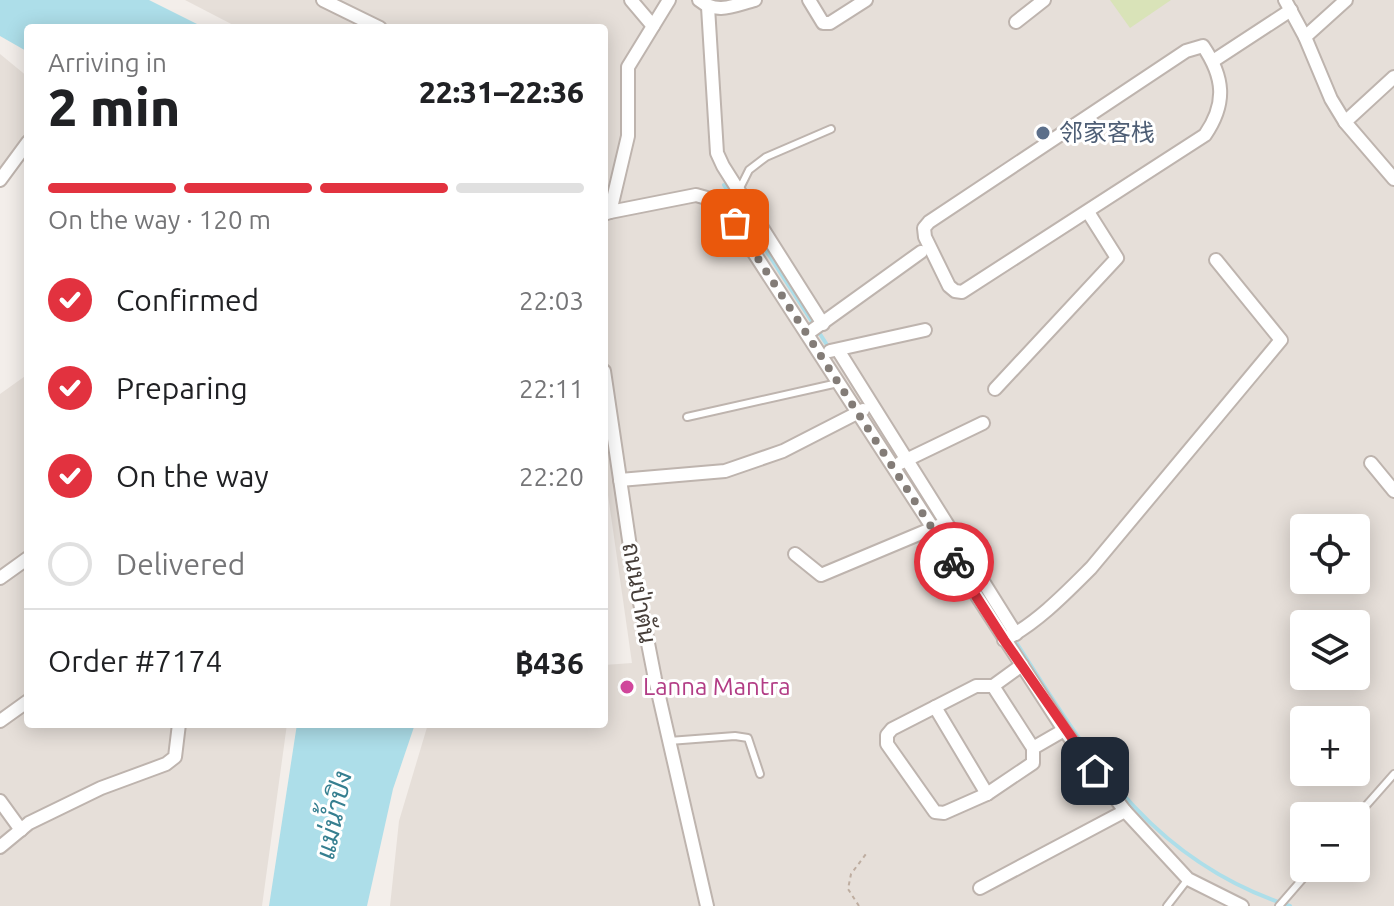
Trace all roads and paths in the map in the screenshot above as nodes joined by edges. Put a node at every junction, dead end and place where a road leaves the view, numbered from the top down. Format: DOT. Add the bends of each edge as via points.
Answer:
graph roads {
  1 [pos="324,0"];
  2 [pos="631,0"];
  3 [pos="669,0"];
  4 [pos="755,0"];
  5 [pos="809,0"];
  6 [pos="866,0"];
  7 [pos="1044,0"];
  8 [pos="1346,0"];
  9 [pos="704,4"];
  10 [pos="1288,5"];
  11 [pos="1016,22"];
  12 [pos="372,24"];
  13 [pos="653,26"];
  14 [pos="1305,37"];
  15 [pos="1213,61"];
  16 [pos="1394,77"];
  17 [pos="1345,122"];
  18 [pos="831,129"];
  19 [pos="24,147"];
  20 [pos="1394,179"];
  21 [pos="0,180"];
  22 [pos="739,190"];
  23 [pos="721,202"];
  24 [pos="608,209"];
  25 [pos="1088,212"];
  26 [pos="608,213"];
  27 [pos="921,252"];
  28 [pos="1216,260"];
  29 [pos="791,274"];
  30 [pos="775,285"];
  31 [pos="823,324"];
  32 [pos="925,330"];
  33 [pos="807,334"];
  34 [pos="838,350"];
  35 [pos="820,354"];
  36 [pos="838,383"];
  37 [pos="995,389"];
  38 [pos="608,398"];
  39 [pos="874,408"];
  40 [pos="857,412"];
  41 [pos="687,417"];
  42 [pos="983,423"];
  43 [pos="907,460"];
  44 [pos="1371,463"];
  45 [pos="893,466"];
  46 [pos="620,480"];
  47 [pos="1394,491"];
  48 [pos="946,522"];
  49 [pos="933,530"];
  50 [pos="795,554"];
  51 [pos="24,561"];
  52 [pos="0,578"];
  53 [pos="1010,637"];
  54 [pos="1022,665"];
  55 [pos="993,686"];
  56 [pos="24,704"];
  57 [pos="935,707"];
  58 [pos="0,721"];
  59 [pos="179,728"];
  60 [pos="1059,733"];
  61 [pos="669,741"];
  62 [pos="1033,748"];
  63 [pos="760,774"];
  64 [pos="1394,774"];
  65 [pos="987,794"];
  66 [pos="0,801"];
  67 [pos="1369,802"];
  68 [pos="1125,811"];
  69 [pos="21,830"];
  70 [pos="0,847"];
  71 [pos="866,854"];
  72 [pos="1188,879"];
  73 [pos="1300,882"];
  74 [pos="980,888"];
  75 [pos="707,906"];
  76 [pos="859,906"];
  77 [pos="1167,906"];
  78 [pos="1242,906"];
  79 [pos="1279,906"];
  1 -- 12 [label="street"];
  2 -- 13 [label="street"];
  3 -- 13 [label="street"];
  4 -- 9 [label="street" via="718,9"];
  5 -- 6 [label="street" via="823,23 830,23"];
  7 -- 11 [label="street"];
  8 -- 14 [label="street"];
  9 -- 22 [label="street" via="717,153"];
  10 -- 14 [label="street"];
  10 -- 15 [label="street"];
  13 -- 24 [label="street" via="628,67 628,136"];
  14 -- 17 [label="street"];
  15 -- 25 [label="street" via="1222,82 1216,119 1205,135"];
  15 -- 25 [label="street" via="1203,46 1186,51 929,222 925,237 949,286 962,292"];
  16 -- 17 [label="street"];
  17 -- 20 [label="street"];
  18 -- 22 [label="lane" via="766,157 749,170"];
  19 -- 21 [label="street"];
  22 -- 23 [label="street"];
  22 -- 29 [label="street"];
  23 -- 26 [label="street" via="696,195"];
  23 -- 30 [label="street"];
  25 -- 37 [label="street" via="1117,258"];
  27 -- 31 [label="street"];
  28 -- 53 [label="street" via="1281,340 1091,568"];
  29 -- 30 [label="street"];
  29 -- 31 [label="street"];
  30 -- 33 [label="street"];
  31 -- 33 [label="street"];
  32 -- 34 [label="street"];
  33 -- 35 [label="street"];
  34 -- 35 [label="street"];
  34 -- 39 [label="street"];
  35 -- 36 [label="street"];
  36 -- 40 [label="street"];
  36 -- 41 [label="lane"];
  38 -- 46 [label="street, ถนนป่าตัน"];
  39 -- 40 [label="street"];
  39 -- 43 [label="street"];
  40 -- 45 [label="street"];
  40 -- 46 [label="street" via="783,451 725,471"];
  42 -- 43 [label="street"];
  43 -- 45 [label="street"];
  43 -- 48 [label="street"];
  44 -- 47 [label="street"];
  45 -- 49 [label="street"];
  46 -- 61 [label="street, ถนนป่าตัน"];
  48 -- 49 [label="street"];
  48 -- 53 [label="street"];
  49 -- 50 [label="street" via="821,575"];
  49 -- 53 [label="street"];
  51 -- 52 [label="street"];
  53 -- 54 [label="street"];
  54 -- 55 [label="street"];
  54 -- 68 [label="street"];
  55 -- 57 [label="street" via="976,686"];
  55 -- 62 [label="street"];
  56 -- 58 [label="street"];
  57 -- 65 [label="street"];
  57 -- 65 [label="street" via="892,729 887,744 935,812"];
  59 -- 69 [label="street" via="175,757 166,764 101,788"];
  60 -- 62 [label="street"];
  61 -- 63 [label="lane" via="748,738"];
  61 -- 75 [label="street, ถนนป่าตัน"];
  62 -- 65 [label="street" via="1033,763"];
  64 -- 67 [label="lane"];
  66 -- 69 [label="street"];
  68 -- 72 [label="street"];
  68 -- 74 [label="street"];
  69 -- 70 [label="street"];
  71 -- 76 [label="path" via="851,874 848,889"];
  72 -- 77 [label="lane"];
  72 -- 78 [label="street"];
  73 -- 79 [label="lane"];
}
